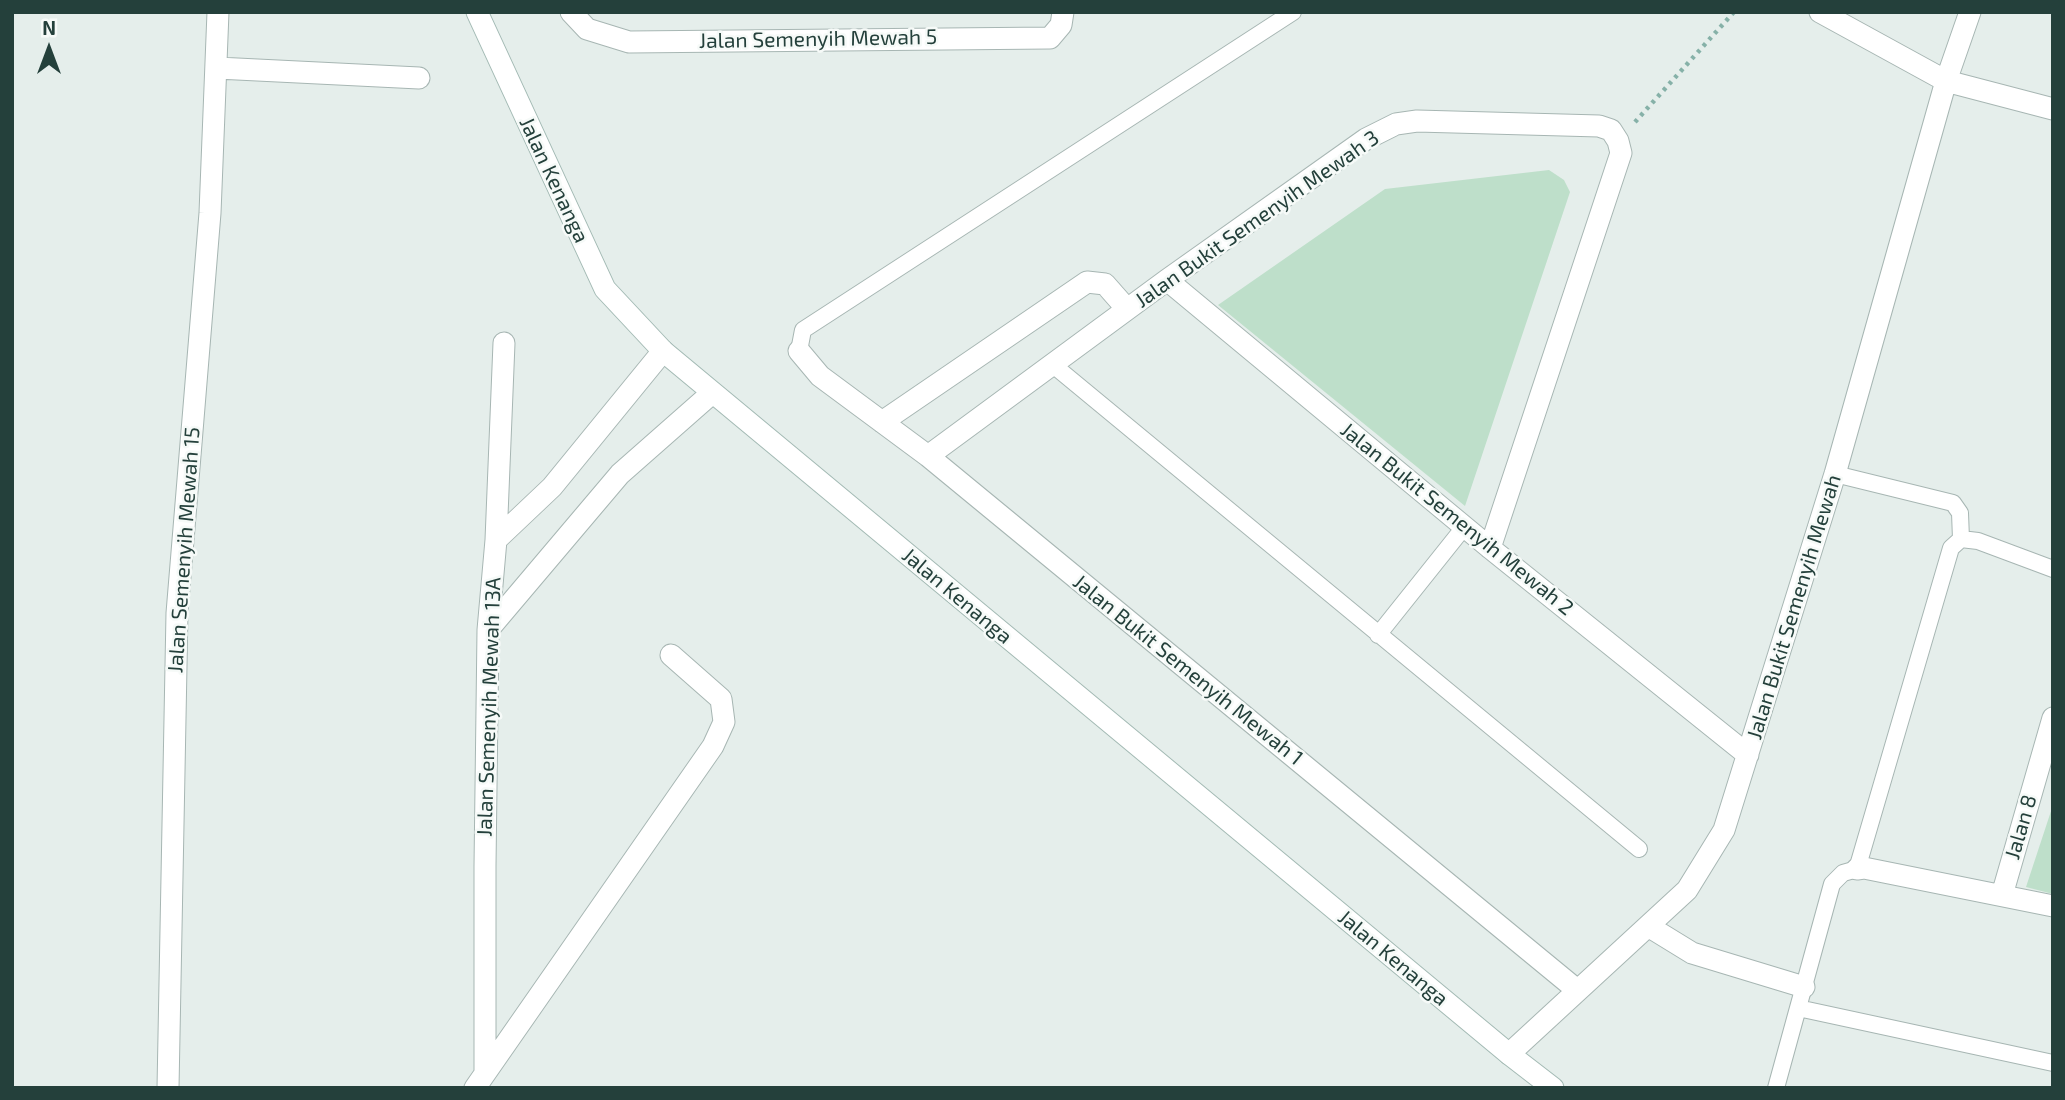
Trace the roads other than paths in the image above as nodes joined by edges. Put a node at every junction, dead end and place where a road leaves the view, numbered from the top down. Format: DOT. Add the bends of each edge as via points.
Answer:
graph roads {
  1 [pos="218,12"];
  2 [pos="477,12"];
  3 [pos="571,12"];
  4 [pos="1063,12"];
  5 [pos="1293,12"];
  6 [pos="1820,12"];
  7 [pos="1970,12"];
  8 [pos="217,68"];
  9 [pos="419,78"];
  10 [pos="1945,81"];
  11 [pos="2053,109"];
  12 [pos="1167,280"];
  13 [pos="1127,309"];
  14 [pos="504,343"];
  15 [pos="663,351"];
  16 [pos="799,351"];
  17 [pos="1052,364"];
  18 [pos="712,393"];
  19 [pos="882,422"];
  20 [pos="928,456"];
  21 [pos="1835,474"];
  22 [pos="1465,526"];
  23 [pos="1961,539"];
  24 [pos="496,540"];
  25 [pos="1490,548"];
  26 [pos="2053,569"];
  27 [pos="488,631"];
  28 [pos="1378,635"];
  29 [pos="671,655"];
  30 [pos="2053,719"];
  31 [pos="1748,755"];
  32 [pos="1639,849"];
  33 [pos="1857,869"];
  34 [pos="2002,895"];
  35 [pos="2053,906"];
  36 [pos="1648,926"];
  37 [pos="1573,994"];
  38 [pos="1801,998"];
  39 [pos="1509,1055"];
  40 [pos="2053,1063"];
  41 [pos="480,1080"];
  42 [pos="168,1088"];
  43 [pos="1553,1088"];
  44 [pos="1776,1088"];
  1 -- 8 [label="street, Jalan Semenyih Mewah 15"];
  2 -- 15 [label="street, Jalan Kenanga" via="605,289"];
  3 -- 4 [label="street, Jalan Semenyih Mewah 5" via="587,29 629,42 1050,38 1061,25"];
  5 -- 16 [label="lane" via="803,330"];
  6 -- 10 [label="street"];
  7 -- 10 [label="street, Jalan Bukit Semenyih Mewah"];
  8 -- 9 [label="street"];
  8 -- 42 [label="street, Jalan Semenyih Mewah 15" via="210,213 177,613"];
  10 -- 11 [label="street"];
  10 -- 21 [label="street, Jalan Bukit Semenyih Mewah"];
  12 -- 13 [label="street, Jalan Bukit Semenyih Mewah 3"];
  12 -- 22 [label="street, Jalan Bukit Semenyih Mewah 2"];
  12 -- 25 [label="street, Jalan Bukit Semenyih Mewah 3" via="1366,139 1396,124 1599,126 1611,131 1621,153"];
  13 -- 17 [label="street, Jalan Bukit Semenyih Mewah 3"];
  13 -- 19 [label="street" via="1105,284 1087,282"];
  14 -- 24 [label="street, Jalan Semenyih Mewah 13A"];
  15 -- 18 [label="street, Jalan Kenanga"];
  15 -- 24 [label="street" via="552,487"];
  16 -- 19 [label="street, Jalan Bukit Semenyih Mewah 1" via="820,376"];
  17 -- 20 [label="street, Jalan Bukit Semenyih Mewah 3"];
  17 -- 28 [label="lane"];
  18 -- 27 [label="street" via="620,474"];
  18 -- 39 [label="street, Jalan Kenanga"];
  19 -- 20 [label="street, Jalan Bukit Semenyih Mewah 1"];
  20 -- 37 [label="street, Jalan Bukit Semenyih Mewah 1"];
  21 -- 23 [label="lane" via="1953,503 1960,513"];
  21 -- 31 [label="street, Jalan Bukit Semenyih Mewah"];
  22 -- 25 [label="street, Jalan Bukit Semenyih Mewah 2"];
  22 -- 28 [label="lane"];
  23 -- 26 [label="lane" via="1979,541"];
  23 -- 33 [label="lane" via="1951,548"];
  24 -- 27 [label="street, Jalan Semenyih Mewah 13A"];
  25 -- 31 [label="street, Jalan Bukit Semenyih Mewah 2"];
  27 -- 41 [label="street, Jalan Semenyih Mewah 13A"];
  28 -- 32 [label="lane"];
  29 -- 41 [label="street" via="721,699 724,722 713,746"];
  30 -- 34 [label="street, Jalan 8"];
  31 -- 36 [label="street, Jalan Bukit Semenyih Mewah" via="1724,830 1686,890"];
  33 -- 34 [label="street"];
  33 -- 38 [label="lane" via="1843,873 1832,884"];
  34 -- 35 [label="street"];
  36 -- 37 [label="street, Jalan Bukit Semenyih Mewah"];
  36 -- 38 [label="street" via="1692,953"];
  37 -- 39 [label="street, Jalan Bukit Semenyih Mewah"];
  38 -- 40 [label="lane"];
  38 -- 44 [label="lane"];
  39 -- 43 [label="street, Jalan Kenanga"];
}
